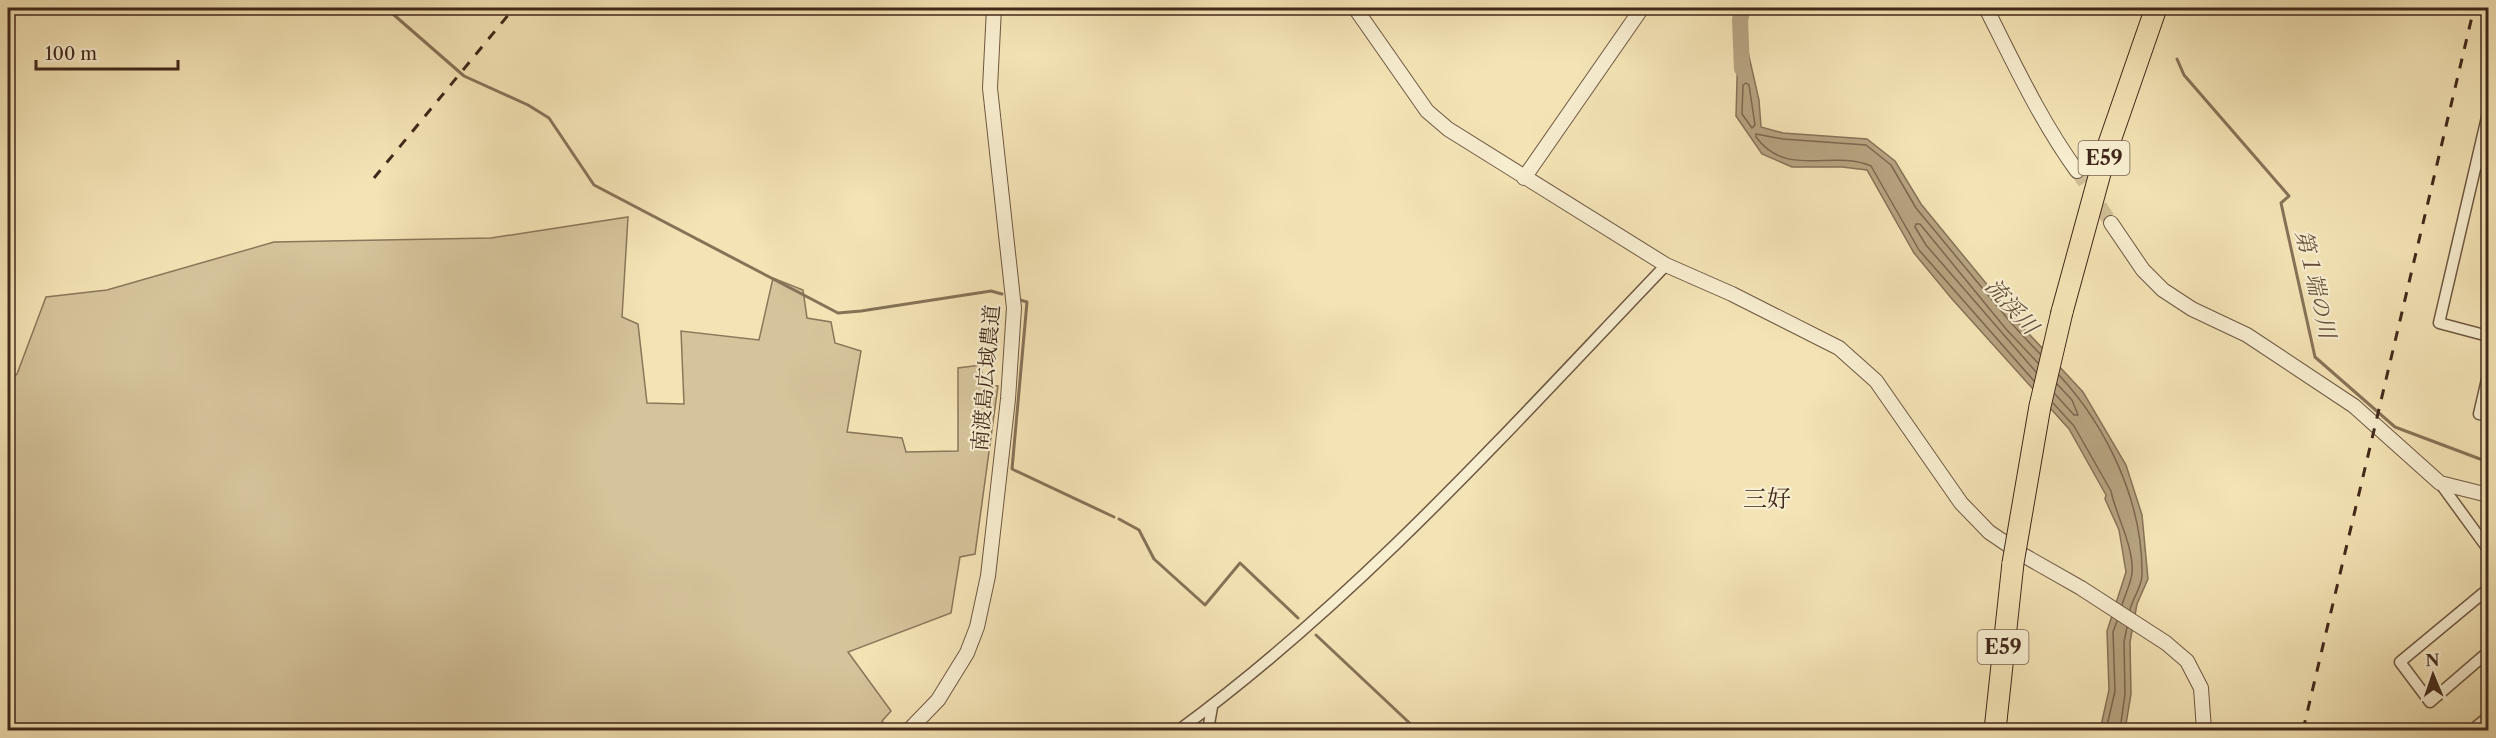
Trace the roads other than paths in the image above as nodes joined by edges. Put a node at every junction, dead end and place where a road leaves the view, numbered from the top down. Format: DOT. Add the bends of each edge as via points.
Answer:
graph roads {
  1 [pos="994,8"];
  2 [pos="1355,8"];
  3 [pos="1642,8"];
  4 [pos="1986,8"];
  5 [pos="2156,8"];
  6 [pos="2488,113"];
  7 [pos="2477,163"];
  8 [pos="2488,165"];
  9 [pos="2077,171"];
  10 [pos="1524,178"];
  11 [pos="2111,223"];
  12 [pos="1666,265"];
  13 [pos="2488,336"];
  14 [pos="2488,375"];
  15 [pos="2488,416"];
  16 [pos="2440,483"];
  17 [pos="2488,495"];
  18 [pos="2488,549"];
  19 [pos="2488,589"];
  20 [pos="2488,652"];
  21 [pos="1212,706"];
  22 [pos="2488,717"];
  23 [pos="909,730"];
  24 [pos="1179,730"];
  25 [pos="1208,730"];
  26 [pos="1995,730"];
  27 [pos="2204,730"];
  28 [pos="2484,730"];
  1 -- 23 [label="street, 南渡島広域農道" via="990,88 1014,308 988,576 968,653 938,700"];
  2 -- 10 [label="street" via="1427,111"];
  3 -- 10 [label="street"];
  4 -- 9 [label="street" via="2034,104"];
  5 -- 26 [label="highway, E59, bridge" via="2105,155 2040,406 2013,563"];
  6 -- 7 [label="street"];
  7 -- 8 [label="street"];
  7 -- 13 [label="street" via="2439,323"];
  10 -- 12 [label="street"];
  11 -- 16 [label="street" via="2143,270 2163,290 2192,309 2247,335 2354,406"];
  12 -- 21 [label="street" via="1426,515 1337,600"];
  12 -- 27 [label="street" via="1839,348 1876,381 1977,521 2023,555 2166,643 2187,661 2201,688"];
  14 -- 15 [label="street" via="2479,414"];
  16 -- 17 [label="street"];
  16 -- 18 [label="street"];
  19 -- 20 [label="street" via="2400,662 2430,702"];
  21 -- 24 [label="street"];
  21 -- 25 [label="street"];
  22 -- 28 [label="street" via="2477,726"];
}
